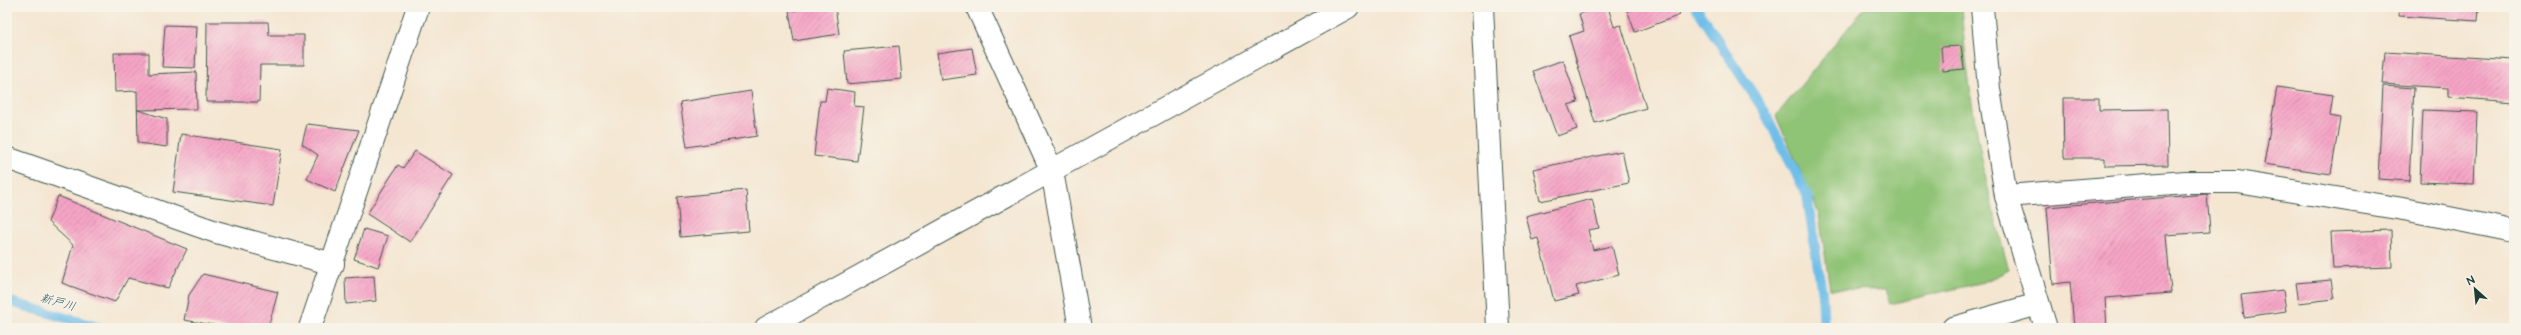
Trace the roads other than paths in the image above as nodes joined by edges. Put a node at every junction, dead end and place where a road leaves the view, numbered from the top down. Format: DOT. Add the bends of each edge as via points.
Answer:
graph roads {
  1 [pos="418,7"];
  2 [pos="978,7"];
  3 [pos="1348,7"];
  4 [pos="1482,7"];
  5 [pos="1982,7"];
  6 [pos="7,158"];
  7 [pos="1052,171"];
  8 [pos="2006,196"];
  9 [pos="2514,231"];
  10 [pos="333,264"];
  11 [pos="2038,304"];
  12 [pos="310,328"];
  13 [pos="766,328"];
  14 [pos="1080,328"];
  15 [pos="1498,328"];
  16 [pos="1953,328"];
  17 [pos="2046,328"];
  1 -- 10 [label="street"];
  2 -- 7 [label="street"];
  3 -- 7 [label="street"];
  4 -- 15 [label="street"];
  5 -- 8 [label="street" via="1989,89"];
  6 -- 10 [label="street" via="216,232"];
  7 -- 13 [label="street"];
  7 -- 14 [label="street"];
  8 -- 9 [label="street" via="2186,182 2238,182 2409,210"];
  8 -- 11 [label="street"];
  10 -- 12 [label="street"];
  11 -- 16 [label="street"];
  11 -- 17 [label="street"];
}
